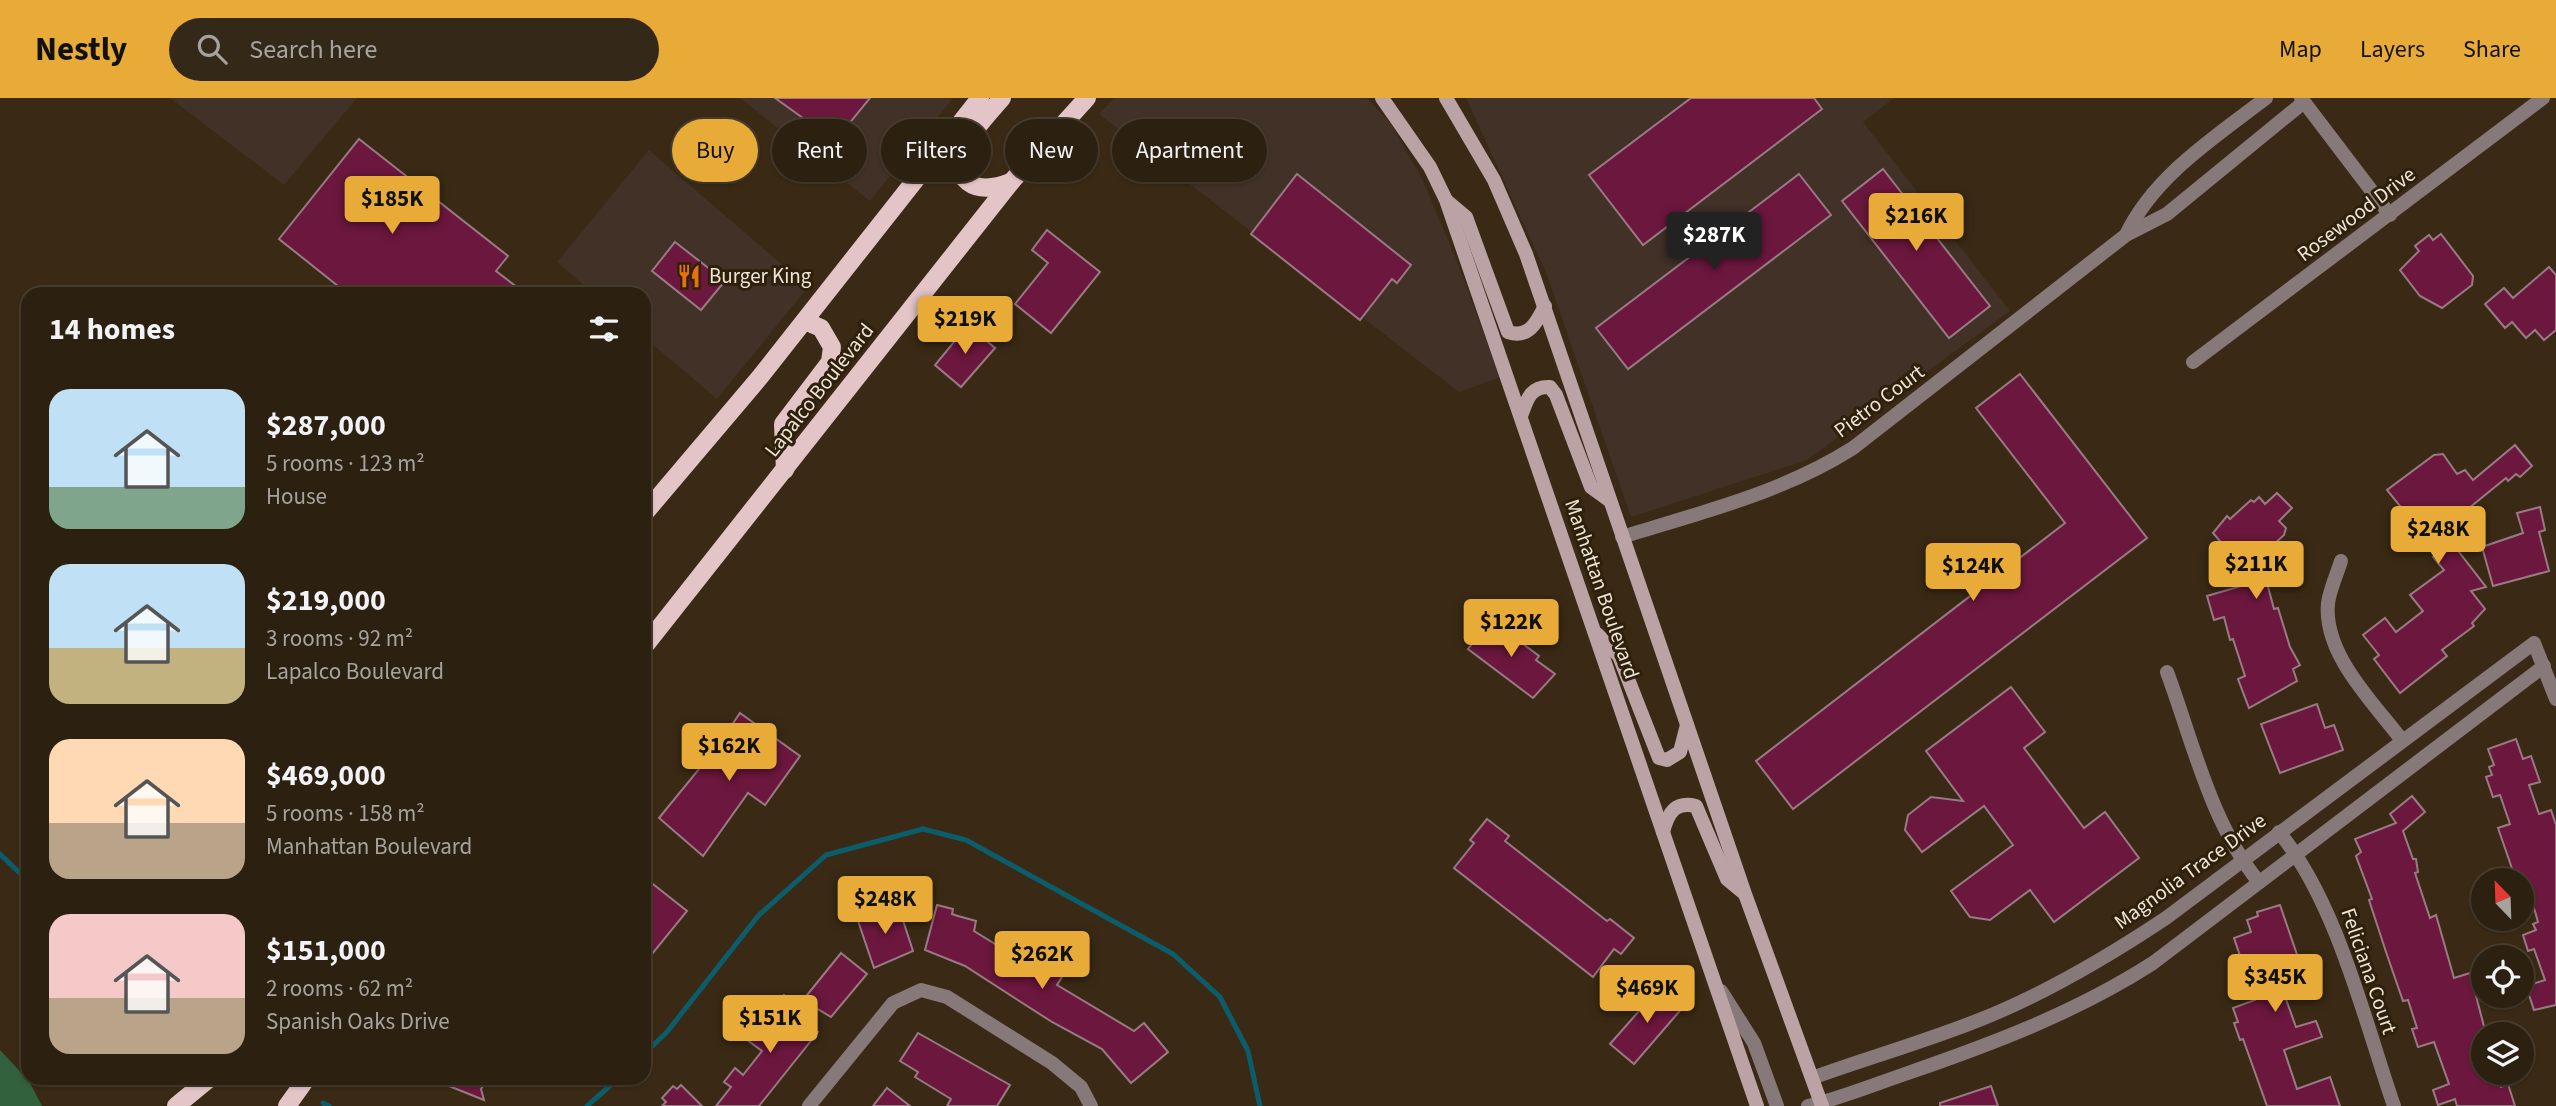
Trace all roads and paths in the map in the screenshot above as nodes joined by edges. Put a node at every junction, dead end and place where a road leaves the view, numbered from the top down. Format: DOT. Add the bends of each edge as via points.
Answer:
graph roads {
  1 [pos="980,98"];
  2 [pos="1002,98"];
  3 [pos="1382,98"];
  4 [pos="1446,98"];
  5 [pos="2266,98"];
  6 [pos="2543,98"];
  7 [pos="1083,100"];
  8 [pos="2303,100"];
  9 [pos="1066,119"];
  10 [pos="1011,182"];
  11 [pos="1446,200"];
  12 [pos="2390,215"];
  13 [pos="2126,235"];
  14 [pos="1545,306"];
  15 [pos="805,321"];
  16 [pos="2193,362"];
  17 [pos="1521,416"];
  18 [pos="785,470"];
  19 [pos="1609,500"];
  20 [pos="651,506"];
  21 [pos="1622,537"];
  22 [pos="2341,561"];
  23 [pos="1593,630"];
  24 [pos="651,639"];
  25 [pos="2544,666"];
  26 [pos="2167,672"];
  27 [pos="2556,699"];
  28 [pos="1687,725"];
  29 [pos="2401,739"];
  30 [pos="1663,832"];
  31 [pos="2279,832"];
  32 [pos="2296,854"];
  33 [pos="2242,861"];
  34 [pos="2259,883"];
  35 [pos="1745,894"];
  36 [pos="1714,981"];
  37 [pos="1812,1078"];
  38 [pos="201,1085"];
  39 [pos="302,1085"];
  40 [pos="1817,1105"];
  41 [pos="176,1106"];
  42 [pos="287,1106"];
  43 [pos="809,1106"];
  44 [pos="1091,1106"];
  45 [pos="1757,1106"];
  46 [pos="1777,1106"];
  47 [pos="2394,1106"];
  1 -- 15 [label="main road"];
  2 -- 10 [label="main road" via="965,143 960,169 966,181 976,186 999,187"];
  3 -- 11 [label="street, Manhattan Boulevard" via="1430,167"];
  4 -- 14 [label="street, Manhattan Boulevard" via="1494,180"];
  5 -- 13 [label="street, Pietro Court" via="2193,155 2139,207"];
  6 -- 12 [label="street, Rosewood Drive"];
  7 -- 9 [label="main road, Lapalco Boulevard"];
  8 -- 12 [label="street"];
  8 -- 13 [label="street, Pietro Court" via="2167,214"];
  10 -- 18 [label="main road, Lapalco Boulevard"];
  11 -- 14 [label="street" via="1466,218 1508,332 1530,331"];
  11 -- 17 [label="street, Manhattan Boulevard"];
  12 -- 16 [label="street, Rosewood Drive"];
  13 -- 21 [label="street, Pietro Court" via="1823,468 1764,494"];
  14 -- 19 [label="street, Manhattan Boulevard"];
  15 -- 18 [label="main road" via="821,328 832,347 830,362 783,424"];
  15 -- 20 [label="main road"];
  17 -- 19 [label="street" via="1536,388 1550,387 1591,487"];
  17 -- 23 [label="street, Manhattan Boulevard"];
  18 -- 24 [label="main road, Lapalco Boulevard"];
  19 -- 21 [label="street, Manhattan Boulevard"];
  21 -- 28 [label="street, Manhattan Boulevard"];
  22 -- 29 [label="street" via="2328,603 2331,629 2343,662"];
  23 -- 28 [label="street" via="1619,656 1659,758 1680,752"];
  23 -- 30 [label="street, Manhattan Boulevard"];
  25 -- 27 [label="street, Magnolia Trace Drive"];
  25 -- 29 [label="street, Magnolia Trace Drive" via="2534,643"];
  25 -- 32 [label="street"];
  26 -- 33 [label="street" via="2221,820"];
  28 -- 35 [label="street, Manhattan Boulevard"];
  29 -- 31 [label="street, Magnolia Trace Drive"];
  30 -- 35 [label="street" via="1673,809 1696,806 1727,879"];
  30 -- 36 [label="street, Manhattan Boulevard"];
  31 -- 32 [label="street, Feliciana Court"];
  31 -- 33 [label="street, Magnolia Trace Drive"];
  32 -- 34 [label="street"];
  32 -- 47 [label="street, Feliciana Court" via="2322,900"];
  33 -- 34 [label="street"];
  33 -- 37 [label="street, Magnolia Trace Drive" via="2166,918 2072,977 1979,1020"];
  34 -- 40 [label="street" via="2153,963 2088,1002 1983,1048"];
  35 -- 37 [label="street, Manhattan Boulevard"];
  36 -- 45 [label="street, Manhattan Boulevard"];
  36 -- 46 [label="street" via="1754,1043"];
  37 -- 40 [label="street, Manhattan Boulevard"];
  38 -- 41 [label="main road"];
  39 -- 42 [label="main road"];
  43 -- 44 [label="street" via="892,1003 921,990 947,997 1052,1063 1081,1087"];
}
